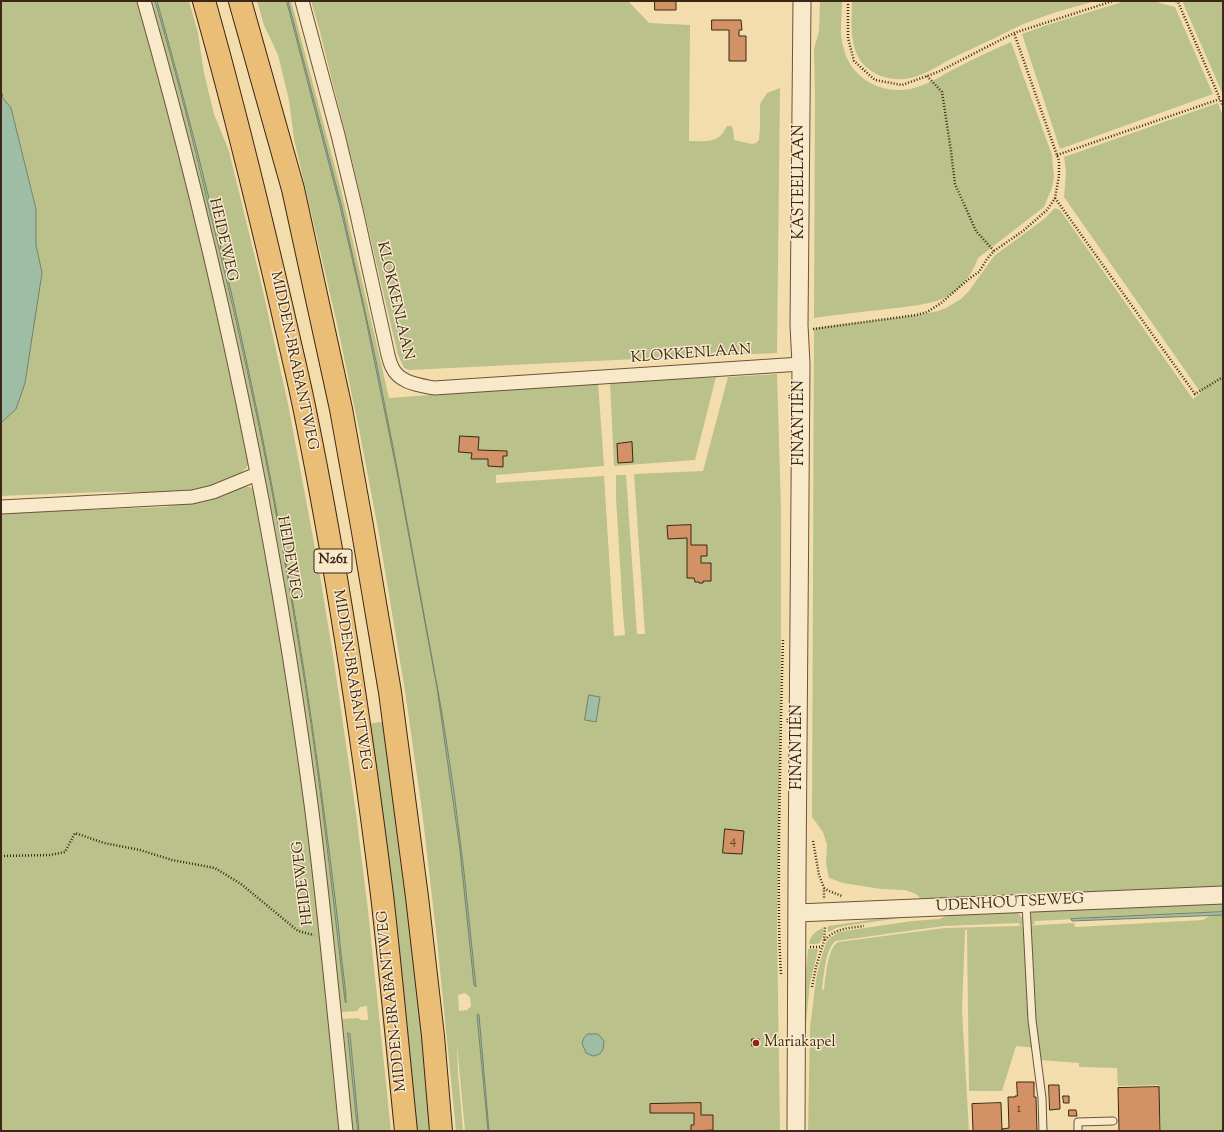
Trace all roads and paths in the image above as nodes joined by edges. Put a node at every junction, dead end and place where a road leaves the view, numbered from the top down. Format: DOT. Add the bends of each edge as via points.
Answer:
graph roads {
  1 [pos="144,1"];
  2 [pos="204,1"];
  3 [pos="240,1"];
  4 [pos="302,1"];
  5 [pos="802,1"];
  6 [pos="848,1"];
  7 [pos="1113,1"];
  8 [pos="1177,1"];
  9 [pos="1014,33"];
  10 [pos="928,76"];
  11 [pos="1220,99"];
  12 [pos="1223,106"];
  13 [pos="1057,155"];
  14 [pos="1055,198"];
  15 [pos="994,251"];
  16 [pos="800,326"];
  17 [pos="801,364"];
  18 [pos="1223,377"];
  19 [pos="257,474"];
  20 [pos="1,507"];
  21 [pos="1,856"];
  22 [pos="819,875"];
  23 [pos="1223,895"];
  24 [pos="1026,904"];
  25 [pos="825,912"];
  26 [pos="797,913"];
  27 [pos="327,936"];
  28 [pos="1113,1121"];
  29 [pos="346,1131"];
  30 [pos="406,1131"];
  31 [pos="441,1131"];
  32 [pos="796,1131"];
  33 [pos="1044,1131"];
  34 [pos="1078,1131"];
  1 -- 19 [label="street, HEIDEWEG" via="192,180 236,369"];
  2 -- 30 [label="highway, MIDDEN-BRABANTWEG / N261" via="256,196 306,416 329,540 354,690 381,888"];
  3 -- 31 [label="highway, N261" via="294,189 342,409 390,692 420,920"];
  4 -- 17 [label="street, KLOKKENLAAN" via="338,135 388,355 392,369 401,379 434,388"];
  5 -- 16 [label="street, KASTEELLAAN"];
  6 -- 10 [label="path" via="848,38 854,61 875,80 902,85"];
  7 -- 9 [label="path"];
  8 -- 11 [label="path"];
  9 -- 10 [label="path"];
  9 -- 13 [label="path"];
  10 -- 15 [label="path" via="942,92 955,184 976,232"];
  11 -- 12 [label="path"];
  11 -- 13 [label="path"];
  13 -- 14 [label="path" via="1059,176"];
  14 -- 15 [label="path" via="1047,210 1023,231"];
  14 -- 18 [label="path" via="1195,394"];
  15 -- 16 [label="path" via="986,258 979,272 927,312 809,330"];
  16 -- 17 [label="street, KASTEELLAAN"];
  17 -- 26 [label="street, FINANTIËN"];
  19 -- 20 [label="street" via="213,492 192,497"];
  19 -- 27 [label="street, HEIDEWEG" via="294,689"];
  21 -- 27 [label="path" via="50,855 65,852 75,833 104,843 215,868 241,884 298,931"];
  22 -- 25 [label="path" via="824,888"];
  23 -- 24 [label="street, UDENHOUTSEWEG"];
  24 -- 25 [label="street, UDENHOUTSEWEG"];
  24 -- 33 [label="lane" via="1032,1020"];
  25 -- 26 [label="street, UDENHOUTSEWEG"];
  26 -- 32 [label="street, FINANTIËN"];
  27 -- 29 [label="street, HEIDEWEG"];
  28 -- 34 [label="lane" via="1078,1122"];
}
